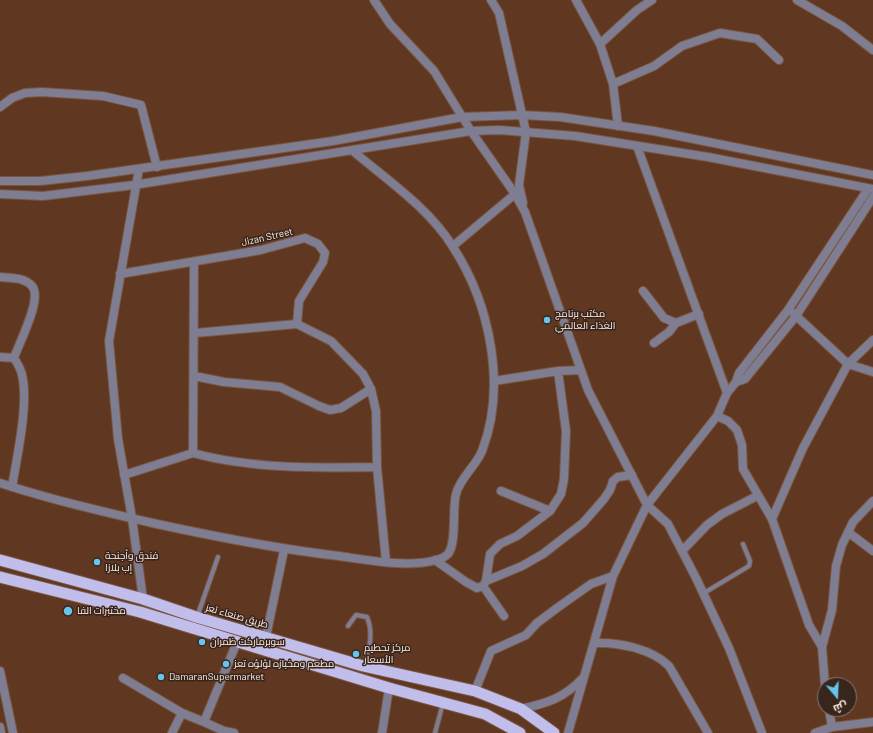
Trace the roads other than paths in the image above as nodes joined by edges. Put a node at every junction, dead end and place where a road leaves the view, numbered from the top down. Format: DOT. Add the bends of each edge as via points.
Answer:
graph roads {
  1 [pos="374,0"];
  2 [pos="491,0"];
  3 [pos="576,0"];
  4 [pos="797,0"];
  5 [pos="649,1"];
  6 [pos="600,44"];
  7 [pos="873,50"];
  8 [pos="779,60"];
  9 [pos="613,84"];
  10 [pos="0,107"];
  11 [pos="522,115"];
  12 [pos="462,117"];
  13 [pos="618,126"];
  14 [pos="471,131"];
  15 [pos="526,132"];
  16 [pos="637,146"];
  17 [pos="353,151"];
  18 [pos="157,166"];
  19 [pos="139,169"];
  20 [pos="873,175"];
  21 [pos="0,181"];
  22 [pos="134,186"];
  23 [pos="870,189"];
  24 [pos="0,194"];
  25 [pos="514,194"];
  26 [pos="873,197"];
  27 [pos="524,212"];
  28 [pos="453,246"];
  29 [pos="194,263"];
  30 [pos="120,274"];
  31 [pos="0,277"];
  32 [pos="643,291"];
  33 [pos="788,310"];
  34 [pos="699,314"];
  35 [pos="796,316"];
  36 [pos="676,323"];
  37 [pos="297,324"];
  38 [pos="195,332"];
  39 [pos="873,340"];
  40 [pos="654,343"];
  41 [pos="0,357"];
  42 [pos="14,358"];
  43 [pos="848,364"];
  44 [pos="581,370"];
  45 [pos="558,372"];
  46 [pos="873,372"];
  47 [pos="194,376"];
  48 [pos="494,381"];
  49 [pos="736,382"];
  50 [pos="371,389"];
  51 [pos="727,393"];
  52 [pos="717,416"];
  53 [pos="193,453"];
  54 [pos="377,467"];
  55 [pos="124,475"];
  56 [pos="632,475"];
  57 [pos="0,483"];
  58 [pos="12,487"];
  59 [pos="501,491"];
  60 [pos="757,496"];
  61 [pos="873,501"];
  62 [pos="647,505"];
  63 [pos="550,511"];
  64 [pos="132,518"];
  65 [pos="772,519"];
  66 [pos="848,532"];
  67 [pos="743,544"];
  68 [pos="284,550"];
  69 [pos="682,551"];
  70 [pos="873,551"];
  71 [pos="218,558"];
  72 [pos="0,560"];
  73 [pos="435,560"];
  74 [pos="386,562"];
  75 [pos="614,576"];
  76 [pos="0,577"];
  77 [pos="485,584"];
  78 [pos="704,594"];
  79 [pos="143,599"];
  80 [pos="504,616"];
  81 [pos="196,617"];
  82 [pos="348,626"];
  83 [pos="266,637"];
  84 [pos="237,642"];
  85 [pos="595,643"];
  86 [pos="822,647"];
  87 [pos="364,666"];
  88 [pos="0,671"];
  89 [pos="585,677"];
  90 [pos="824,677"];
  91 [pos="123,678"];
  92 [pos="389,688"];
  93 [pos="475,691"];
  94 [pos="444,702"];
  95 [pos="521,709"];
  96 [pos="182,713"];
  97 [pos="830,717"];
  98 [pos="204,722"];
  99 [pos="873,722"];
  100 [pos="0,727"];
  101 [pos="832,727"];
  102 [pos="1,733"];
  103 [pos="13,733"];
  104 [pos="172,733"];
  105 [pos="234,733"];
  106 [pos="382,733"];
  107 [pos="435,733"];
  108 [pos="520,733"];
  109 [pos="554,733"];
  110 [pos="568,733"];
  111 [pos="708,733"];
  112 [pos="762,733"];
  113 [pos="815,733"];
  1 -- 12 [label="street" via="390,24 434,71"];
  2 -- 11 [label="street" via="499,13"];
  3 -- 6 [label="street"];
  4 -- 7 [label="street" via="842,26"];
  5 -- 6 [label="street"];
  6 -- 9 [label="street"];
  8 -- 9 [label="street" via="756,39 720,33 682,46 654,66"];
  9 -- 13 [label="street"];
  10 -- 18 [label="street" via="25,93 42,92 103,96 141,105"];
  11 -- 12 [label="street"];
  11 -- 13 [label="street" via="560,117"];
  11 -- 15 [label="street"];
  12 -- 14 [label="street"];
  12 -- 18 [label="street" via="333,141"];
  13 -- 20 [label="street"];
  14 -- 15 [label="street"];
  14 -- 17 [label="street"];
  14 -- 25 [label="street"];
  15 -- 16 [label="street" via="575,136"];
  15 -- 27 [label="street" via="519,185"];
  16 -- 23 [label="street" via="748,164"];
  16 -- 34 [label="street"];
  17 -- 22 [label="street"];
  17 -- 28 [label="street" via="424,212"];
  18 -- 19 [label="street"];
  19 -- 21 [label="street" via="40,181"];
  19 -- 22 [label="street"];
  22 -- 24 [label="street" via="43,196"];
  22 -- 30 [label="street"];
  23 -- 33 [label="street"];
  25 -- 27 [label="street"];
  25 -- 28 [label="street"];
  26 -- 35 [label="street"];
  27 -- 44 [label="street"];
  28 -- 48 [label="street" via="486,318"];
  29 -- 30 [label="street, Jizan Street"];
  29 -- 37 [label="street, Jizan Street" via="261,250 305,238 318,244 325,254 323,262 299,300"];
  29 -- 38 [label="street"];
  30 -- 55 [label="street" via="109,341"];
  31 -- 42 [label="street" via="20,279 32,286 36,294 35,306"];
  32 -- 36 [label="street" via="664,318"];
  33 -- 35 [label="street"];
  33 -- 49 [label="street" via="739,373"];
  34 -- 36 [label="street"];
  34 -- 51 [label="street"];
  35 -- 43 [label="street"];
  35 -- 49 [label="street" via="745,379"];
  36 -- 40 [label="street" via="670,332"];
  37 -- 38 [label="street"];
  37 -- 50 [label="street" via="331,341 363,374"];
  38 -- 47 [label="street"];
  39 -- 43 [label="street"];
  41 -- 42 [label="street"];
  42 -- 58 [label="street" via="22,374 25,395"];
  43 -- 46 [label="street"];
  43 -- 65 [label="street" via="803,448"];
  44 -- 45 [label="street"];
  44 -- 56 [label="street" via="588,390"];
  45 -- 48 [label="street"];
  45 -- 63 [label="street" via="566,431 564,479 561,494"];
  47 -- 50 [label="street" via="224,382 280,387 330,410 341,408"];
  47 -- 53 [label="street"];
  48 -- 73 [label="street" via="493,399 481,452 456,493 452,544 448,554"];
  49 -- 51 [label="street"];
  50 -- 54 [label="street" via="376,411"];
  51 -- 52 [label="street"];
  52 -- 60 [label="street" via="728,421 737,430 742,446 743,469"];
  52 -- 62 [label="street"];
  53 -- 54 [label="street" via="218,460 315,468"];
  53 -- 55 [label="street"];
  54 -- 74 [label="street"];
  55 -- 64 [label="street"];
  56 -- 62 [label="street"];
  56 -- 77 [label="street" via="618,477 613,481 604,499 583,523 543,554"];
  57 -- 58 [label="street"];
  58 -- 64 [label="street" via="49,499"];
  59 -- 63 [label="street"];
  60 -- 65 [label="street"];
  60 -- 69 [label="street" via="706,525"];
  61 -- 66 [label="street" via="853,522"];
  62 -- 69 [label="street" via="668,524"];
  62 -- 75 [label="street"];
  63 -- 77 [label="street" via="517,536 500,544 490,554"];
  64 -- 68 [label="street"];
  64 -- 79 [label="street"];
  65 -- 86 [label="street" via="809,625"];
  66 -- 70 [label="street"];
  66 -- 86 [label="street" via="836,566 832,610"];
  67 -- 78 [label="lane" via="750,561 749,566"];
  68 -- 74 [label="street"];
  68 -- 83 [label="street"];
  69 -- 78 [label="street"];
  71 -- 81 [label="lane"];
  72 -- 79 [label="highway, طريق صنعاء تعز"];
  73 -- 74 [label="street"];
  73 -- 77 [label="street" via="477,588"];
  75 -- 85 [label="street"];
  75 -- 93 [label="street" via="591,584 538,623 526,636 492,651"];
  76 -- 84 [label="highway" via="140,612"];
  77 -- 80 [label="street"];
  78 -- 112 [label="street" via="729,648"];
  79 -- 81 [label="highway, طريق صنعاء تعز"];
  81 -- 83 [label="highway, طريق صنعاء تعز"];
  82 -- 87 [label="lane" via="356,615 367,617 371,642"];
  83 -- 87 [label="highway, طريق صنعاء تعز"];
  84 -- 92 [label="highway"];
  84 -- 98 [label="street"];
  85 -- 89 [label="street"];
  85 -- 111 [label="street" via="620,644 664,660"];
  86 -- 90 [label="street"];
  87 -- 93 [label="highway, طريق صنعاء تعز"];
  88 -- 103 [label="street"];
  89 -- 95 [label="street" via="562,697"];
  89 -- 110 [label="street"];
  91 -- 96 [label="street"];
  92 -- 94 [label="highway"];
  92 -- 106 [label="street"];
  93 -- 95 [label="highway, طريق صنعاء تعز"];
  94 -- 107 [label="lane"];
  94 -- 108 [label="highway" via="485,714"];
  95 -- 109 [label="highway, طريق صنعاء تعز"];
  96 -- 98 [label="street"];
  96 -- 104 [label="street"];
  97 -- 101 [label="street"];
  98 -- 105 [label="street"];
  99 -- 101 [label="street"];
  100 -- 102 [label="street"];
  101 -- 113 [label="street"];
}
